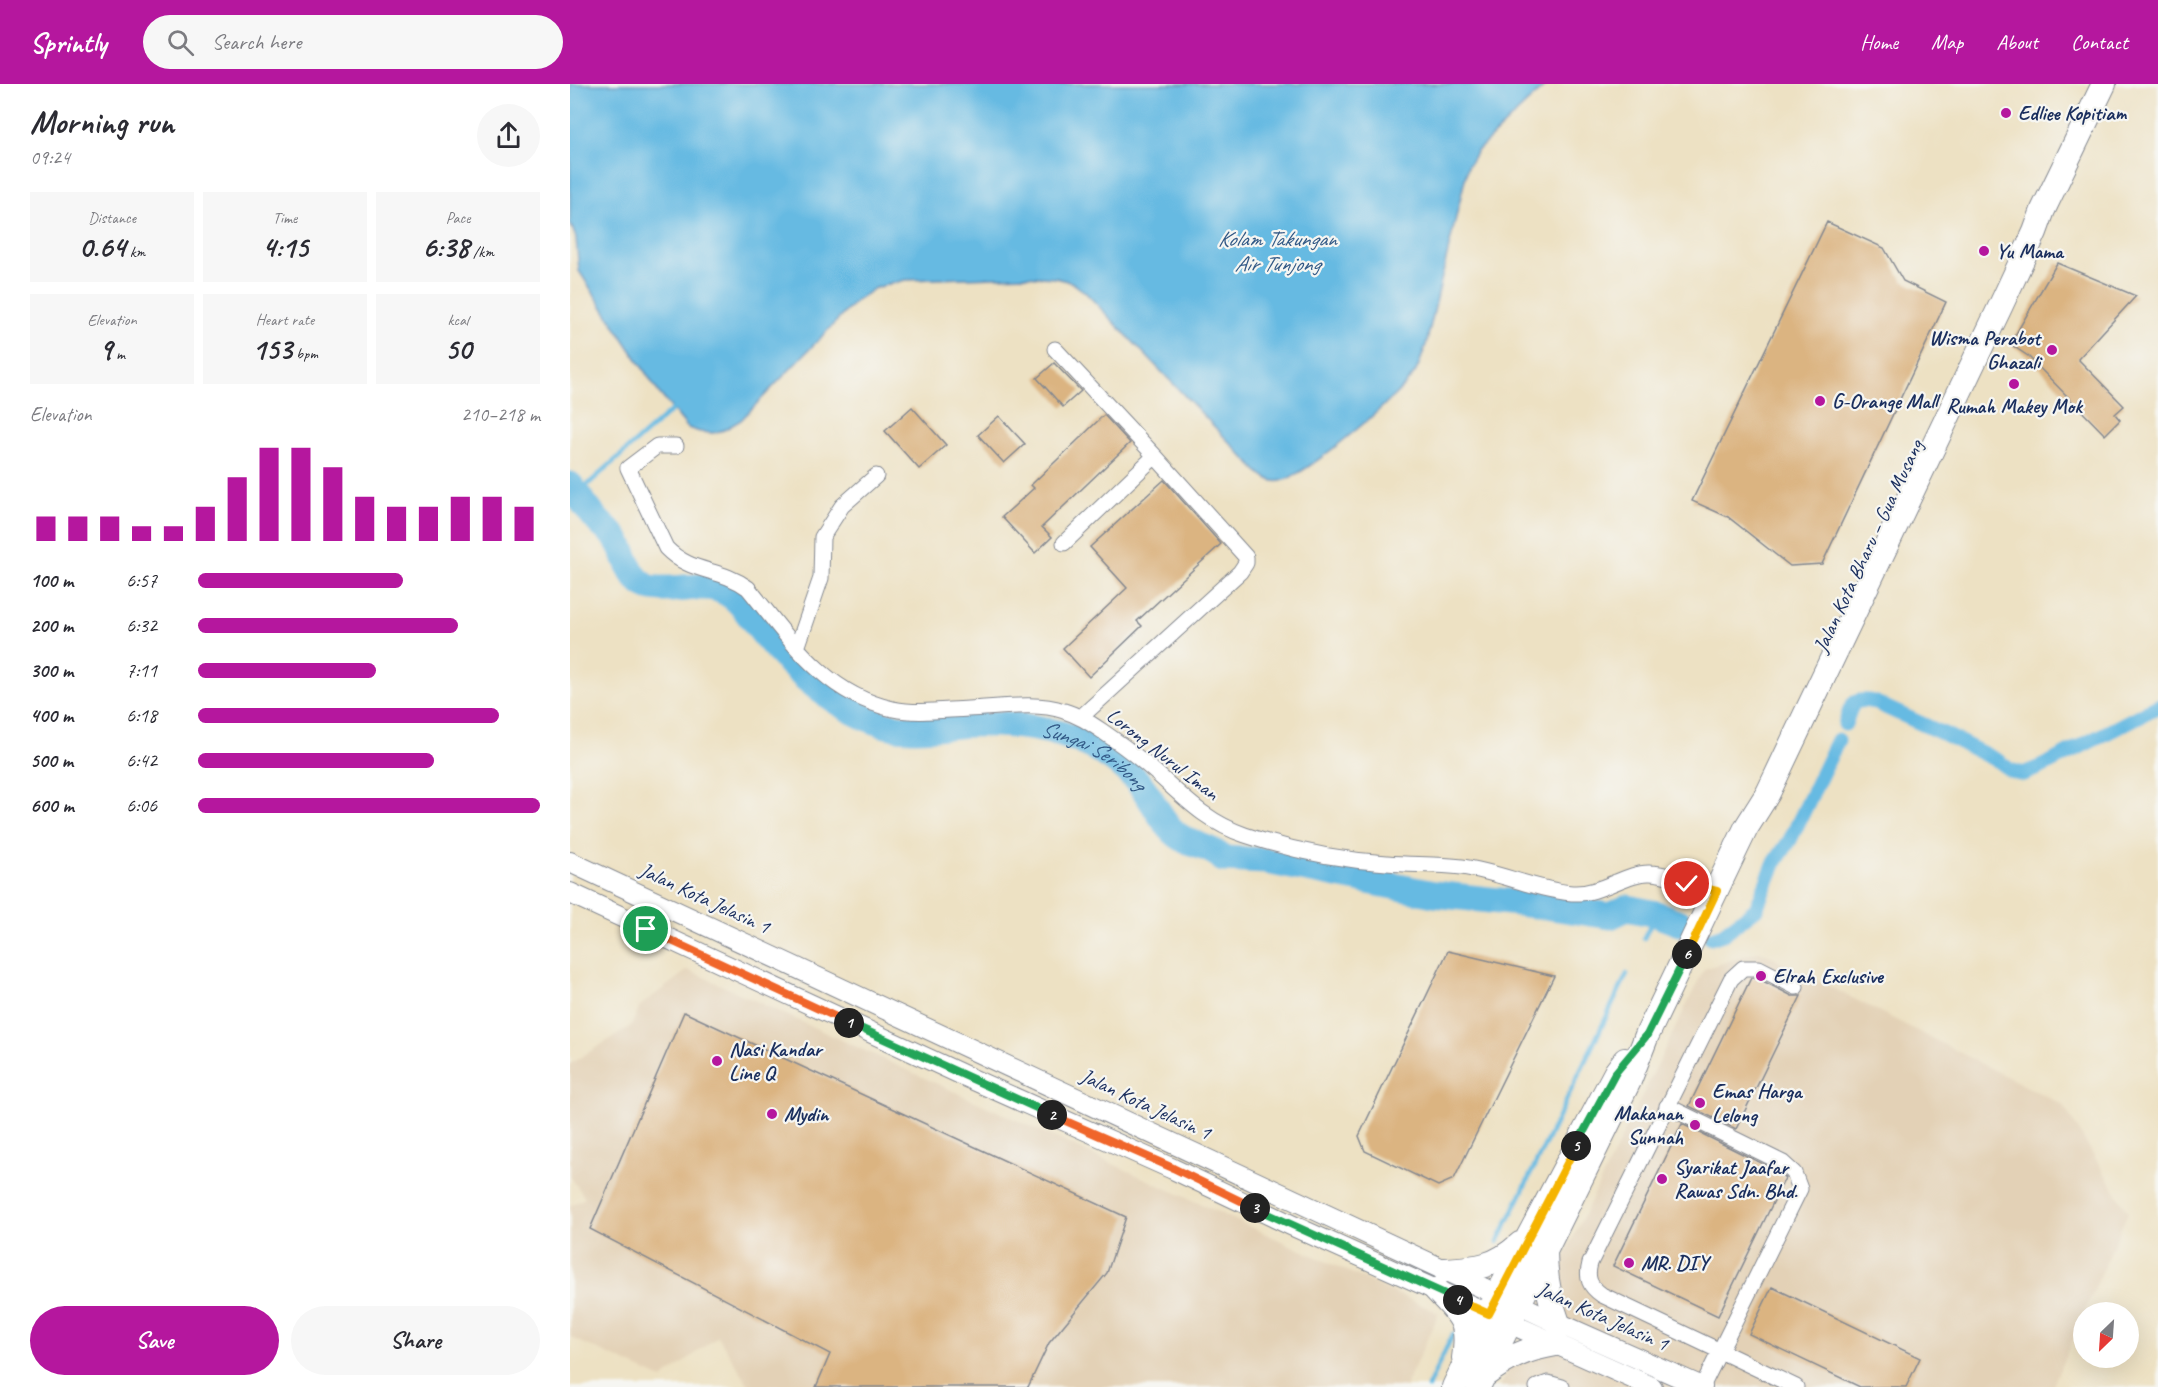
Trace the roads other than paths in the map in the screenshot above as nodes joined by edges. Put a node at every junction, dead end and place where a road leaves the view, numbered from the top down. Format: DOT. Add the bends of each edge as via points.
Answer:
graph roads {
  1 [pos="2104,84"];
  2 [pos="1055,349"];
  3 [pos="676,446"];
  4 [pos="1155,456"];
  5 [pos="876,476"];
  6 [pos="1064,543"];
  7 [pos="797,648"];
  8 [pos="1081,717"];
  9 [pos="570,862"];
  10 [pos="1717,891"];
  11 [pos="570,893"];
  12 [pos="1796,987"];
  13 [pos="1667,1106"];
  14 [pos="1536,1244"];
  15 [pos="1441,1280"];
  16 [pos="1504,1309"];
  17 [pos="1557,1333"];
  18 [pos="1720,1350"];
  19 [pos="1469,1380"];
  20 [pos="1537,1387"];
  21 [pos="1562,1387"];
  22 [pos="1652,1387"];
  23 [pos="1702,1387"];
  24 [pos="1796,1387"];
  1 -- 10 [label="main road, Jalan Kota Bharu – Gua Musang" via="1768,793 1746,828"];
  2 -- 4 [label="street"];
  3 -- 7 [label="street, Lorong Nurul Iman" via="657,446 628,468 666,548 688,565 722,573 748,588"];
  4 -- 6 [label="street"];
  4 -- 8 [label="street" via="1242,551 1246,563 1240,573"];
  5 -- 7 [label="street" via="842,506 822,537 821,578"];
  7 -- 8 [label="street, Lorong Nurul Iman" via="837,686 894,710 1040,706"];
  8 -- 10 [label="street, Lorong Nurul Iman" via="1141,760 1198,811 1223,827 1246,835 1342,858 1465,867 1575,893 1594,891 1648,872"];
  9 -- 15 [label="street, Jalan Kota Jelasin 1"];
  10 -- 14 [label="main road, Jalan Kota Bharu – Gua Musang" via="1629,1081"];
  11 -- 15 [label="street" via="724,965"];
  12 -- 13 [label="street" via="1759,968 1743,969 1731,979"];
  13 -- 18 [label="street" via="1783,1163 1794,1173 1800,1189"];
  13 -- 18 [label="street" via="1590,1263 1588,1281 1602,1295"];
  14 -- 15 [label="main road" via="1494,1264"];
  14 -- 16 [label="main road, Jalan Kota Bharu – Gua Musang"];
  14 -- 17 [label="main road"];
  15 -- 16 [label="street"];
  15 -- 19 [label="main road" via="1464,1323"];
  16 -- 17 [label="street"];
  16 -- 19 [label="main road, Jalan Kota Bharu – Gua Musang"];
  17 -- 19 [label="main road"];
  17 -- 22 [label="street"];
  17 -- 23 [label="street, Jalan Kota Jelasin 1"];
  18 -- 23 [label="street"];
  18 -- 24 [label="street"];
  20 -- 21 [label="street" via="1548,1383"];
}
